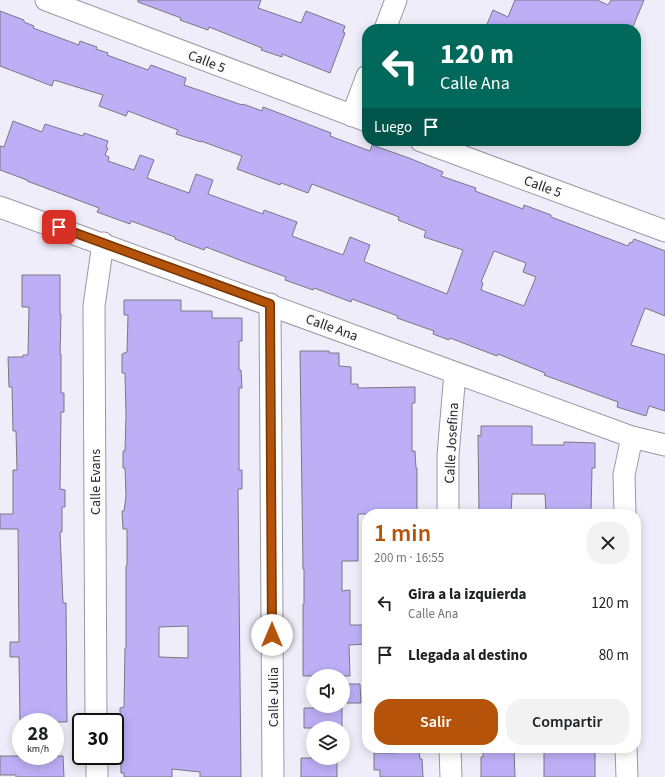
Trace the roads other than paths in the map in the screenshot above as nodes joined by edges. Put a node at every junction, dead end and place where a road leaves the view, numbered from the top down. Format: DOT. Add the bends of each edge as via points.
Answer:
graph roads {
  1 [pos="46,0"];
  2 [pos="396,0"];
  3 [pos="387,24"];
  4 [pos="362,106"];
  5 [pos="360,118"];
  6 [pos="435,146"];
  7 [pos="0,206"];
  8 [pos="665,231"];
  9 [pos="103,243"];
  10 [pos="270,304"];
  11 [pos="455,372"];
  12 [pos="632,436"];
  13 [pos="665,445"];
  14 [pos="448,509"];
  15 [pos="625,509"];
  16 [pos="96,713"];
  17 [pos="450,753"];
  18 [pos="626,753"];
  19 [pos="97,765"];
  20 [pos="97,777"];
  21 [pos="273,777"];
  22 [pos="451,777"];
  23 [pos="627,777"];
  1 -- 5 [label="street, Calle 5"];
  2 -- 3 [label="street"];
  4 -- 5 [label="street"];
  6 -- 8 [label="street, Calle 5"];
  7 -- 9 [label="street, Calle Ana"];
  9 -- 10 [label="street, Calle Ana"];
  9 -- 16 [label="street, Calle Evans" via="94,306"];
  10 -- 11 [label="street, Calle Ana"];
  10 -- 21 [label="street, Calle Julia"];
  11 -- 12 [label="street, Calle Ana"];
  11 -- 14 [label="street, Calle Josefina" via="448,454"];
  12 -- 13 [label="street, Calle Ana"];
  12 -- 15 [label="street" via="624,475"];
  17 -- 22 [label="street"];
  18 -- 23 [label="street"];
  19 -- 20 [label="street"];
}
